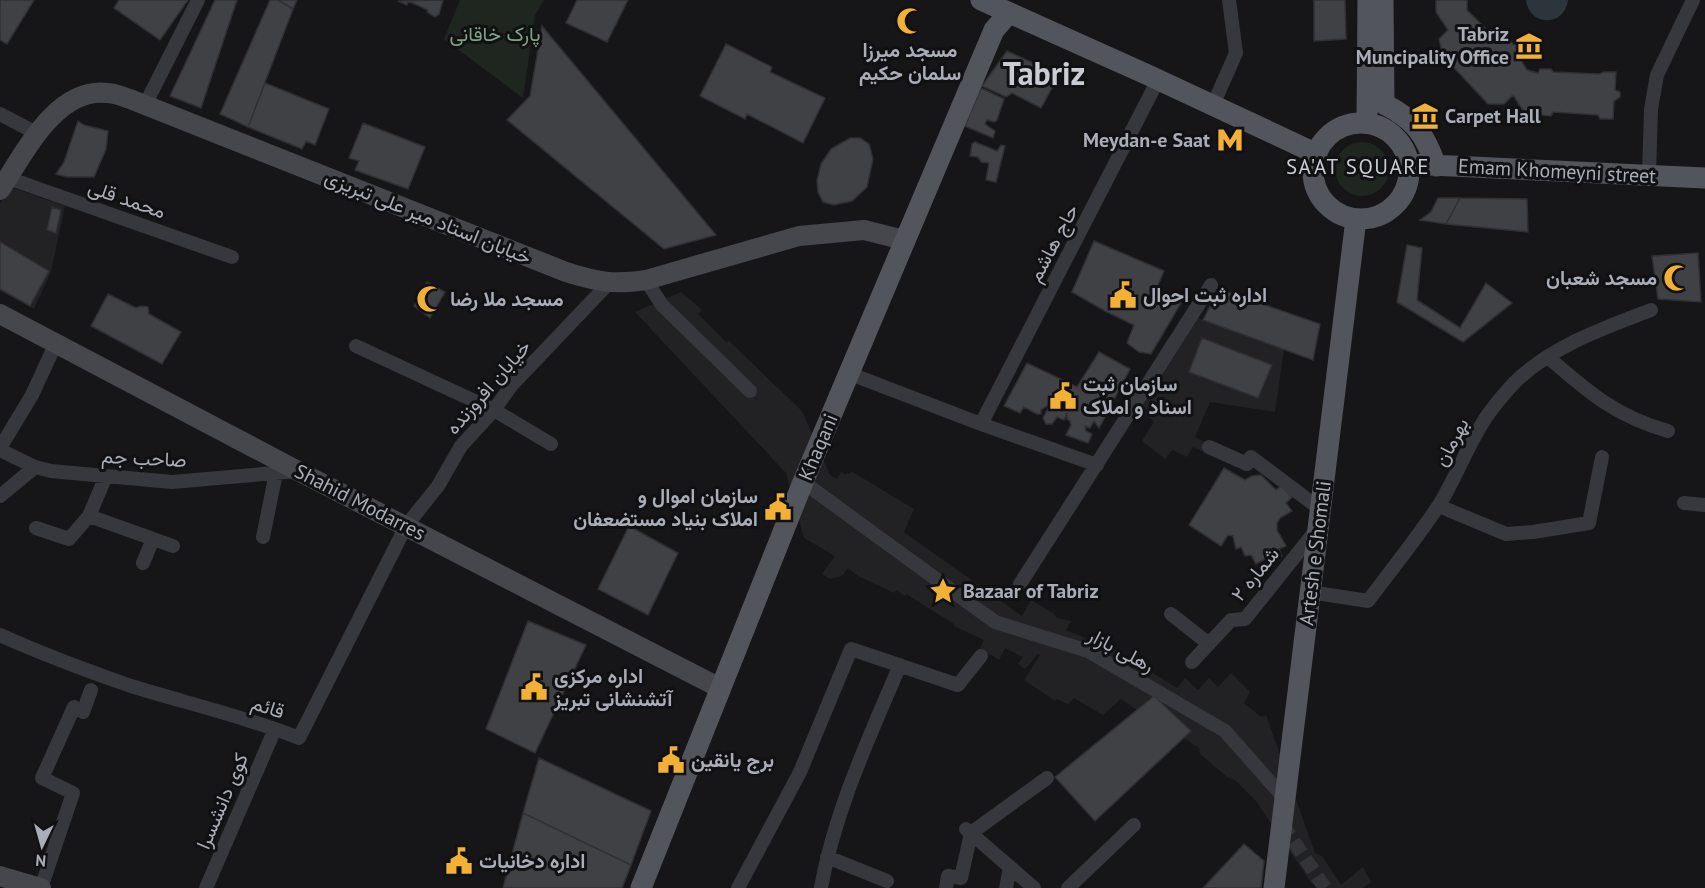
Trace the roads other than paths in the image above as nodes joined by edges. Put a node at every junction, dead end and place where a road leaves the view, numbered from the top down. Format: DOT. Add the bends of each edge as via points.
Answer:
graph roads {
  1 [pos="198,0"];
  2 [pos="981,0"];
  3 [pos="1229,0"];
  4 [pos="1368,0"];
  5 [pos="1383,0"];
  6 [pos="1693,0"];
  7 [pos="1009,13"];
  8 [pos="1158,80"];
  9 [pos="145,105"];
  10 [pos="1213,105"];
  11 [pos="0,114"];
  12 [pos="1367,123"];
  13 [pos="38,134"];
  14 [pos="1317,154"];
  15 [pos="1409,164"];
  16 [pos="1436,166"];
  17 [pos="1649,175"];
  18 [pos="1705,178"];
  19 [pos="4,184"];
  20 [pos="1356,219"];
  21 [pos="904,240"];
  22 [pos="232,257"];
  23 [pos="646,280"];
  24 [pos="609,283"];
  25 [pos="1211,285"];
  26 [pos="1651,310"];
  27 [pos="0,314"];
  28 [pos="56,343"];
  29 [pos="356,346"];
  30 [pos="1549,358"];
  31 [pos="848,373"];
  32 [pos="750,391"];
  33 [pos="494,410"];
  34 [pos="981,424"];
  35 [pos="1668,431"];
  36 [pos="551,444"];
  37 [pos="1209,447"];
  38 [pos="0,449"];
  39 [pos="1602,457"];
  40 [pos="1096,465"];
  41 [pos="35,467"];
  42 [pos="298,471"];
  43 [pos="276,473"];
  44 [pos="106,476"];
  45 [pos="803,482"];
  46 [pos="0,496"];
  47 [pos="1684,503"];
  48 [pos="1705,505"];
  49 [pos="1438,506"];
  50 [pos="89,516"];
  51 [pos="1319,518"];
  52 [pos="406,526"];
  53 [pos="36,528"];
  54 [pos="263,537"];
  55 [pos="153,539"];
  56 [pos="173,546"];
  57 [pos="143,563"];
  58 [pos="1020,584"];
  59 [pos="1310,592"];
  60 [pos="1171,615"];
  61 [pos="0,636"];
  62 [pos="1209,644"];
  63 [pos="981,656"];
  64 [pos="1192,662"];
  65 [pos="900,666"];
  66 [pos="720,688"];
  67 [pos="91,690"];
  68 [pos="275,729"];
  69 [pos="1047,778"];
  70 [pos="1285,799"];
  71 [pos="1134,825"];
  72 [pos="967,830"];
  73 [pos="827,857"];
  74 [pos="1010,867"];
  75 [pos="0,876"];
  76 [pos="887,881"];
  77 [pos="41,888"];
  78 [pos="206,888"];
  79 [pos="641,888"];
  80 [pos="738,888"];
  81 [pos="821,888"];
  82 [pos="946,888"];
  83 [pos="1006,888"];
  84 [pos="1034,888"];
  85 [pos="1068,888"];
  86 [pos="1274,888"];
  1 -- 9 [label="street"];
  2 -- 7 [label="main road"];
  3 -- 10 [label="street" via="1236,53"];
  4 -- 12 [label="main road"];
  5 -- 16 [label="main road" via="1384,104 1416,124"];
  6 -- 17 [label="street" via="1657,75 1651,109"];
  7 -- 8 [label="main road"];
  7 -- 21 [label="main road, Khaqani" via="994,30"];
  8 -- 10 [label="main road"];
  8 -- 34 [label="street, حاج هاشم"];
  9 -- 13 [label="street, خیابان استاد میر علی تبریزی" via="106,92 83,96 62,106"];
  9 -- 24 [label="street, خیابان استاد میر علی تبریزی" via="566,272"];
  10 -- 14 [label="main road"];
  11 -- 13 [label="street"];
  12 -- 14 [label="main road" via="1342,127 1323,143"];
  12 -- 15 [label="main road" via="1394,137"];
  13 -- 19 [label="street, خیابان استاد میر علی تبریزی"];
  14 -- 20 [label="main road" via="1317,191 1339,213"];
  15 -- 16 [label="main road, Emam Khomeyni street"];
  15 -- 20 [label="main road" via="1406,188 1392,208 1381,215"];
  16 -- 17 [label="main road, Emam Khomeyni street"];
  17 -- 18 [label="main road, Emam Khomeyni street"];
  19 -- 22 [label="street, محمد قلی"];
  20 -- 51 [label="main road, Artesh e Shomali"];
  21 -- 23 [label="street, خیابان استاد میر علی تبریزی" via="864,230 800,236"];
  21 -- 31 [label="main road, Khaqani"];
  23 -- 24 [label="street, خیابان استاد میر علی تبریزی"];
  23 -- 32 [label="street" via="662,305"];
  24 -- 33 [label="street, خیابان افروزنده" via="511,386"];
  25 -- 40 [label="street"];
  26 -- 30 [label="street, بهرمان" via="1599,330"];
  27 -- 28 [label="street, Shahid Modarres"];
  28 -- 38 [label="street" via="32,395"];
  28 -- 42 [label="street, Shahid Modarres"];
  29 -- 33 [label="street"];
  30 -- 35 [label="street" via="1582,387 1627,417"];
  30 -- 49 [label="street, بهرمان" via="1528,371 1498,401 1479,428"];
  31 -- 34 [label="street"];
  31 -- 45 [label="main road, Khaqani"];
  33 -- 36 [label="street"];
  33 -- 52 [label="street, خیابان افروزنده" via="461,446 438,486"];
  34 -- 40 [label="street"];
  37 -- 51 [label="street" via="1247,464 1251,457"];
  38 -- 41 [label="street, صاحب جم"];
  39 -- 49 [label="street" via="1589,523 1506,534"];
  40 -- 58 [label="street"];
  41 -- 44 [label="street, صاحب جم"];
  41 -- 46 [label="street"];
  42 -- 43 [label="street, صاحب جم"];
  42 -- 52 [label="street, Shahid Modarres"];
  43 -- 44 [label="street, صاحب جم" via="172,482"];
  43 -- 54 [label="street"];
  44 -- 50 [label="street"];
  45 -- 66 [label="main road, Khaqani"];
  45 -- 70 [label="street, رهلی بازار" via="995,622 1088,651 1225,731"];
  47 -- 48 [label="street"];
  49 -- 59 [label="street, بهرمان" via="1368,600"];
  50 -- 53 [label="street" via="69,539"];
  50 -- 55 [label="street"];
  51 -- 59 [label="main road, Artesh e Shomali"];
  51 -- 62 [label="street, شماره ۲" via="1245,619 1231,620"];
  52 -- 66 [label="street, Shahid Modarres"];
  52 -- 68 [label="street, قائم" via="299,738"];
  55 -- 56 [label="street"];
  55 -- 57 [label="street"];
  59 -- 70 [label="main road, Artesh e Shomali"];
  60 -- 62 [label="street"];
  61 -- 68 [label="street, قائم" via="129,685"];
  62 -- 64 [label="street, شماره ۲"];
  63 -- 65 [label="street" via="958,685"];
  65 -- 73 [label="street" via="848,788"];
  65 -- 80 [label="street" via="851,649 800,772"];
  66 -- 79 [label="main road, Khaqani"];
  67 -- 77 [label="street" via="83,712 74,707 42,778 73,793"];
  68 -- 78 [label="street, کوی دانشسرا"];
  69 -- 72 [label="street"];
  70 -- 86 [label="main road, Artesh e Shomali"];
  71 -- 85 [label="street"];
  72 -- 74 [label="street"];
  72 -- 82 [label="street" via="961,878 948,876"];
  73 -- 76 [label="street"];
  73 -- 81 [label="street"];
  74 -- 83 [label="street"];
  74 -- 84 [label="street"];
  75 -- 77 [label="street"];
}
